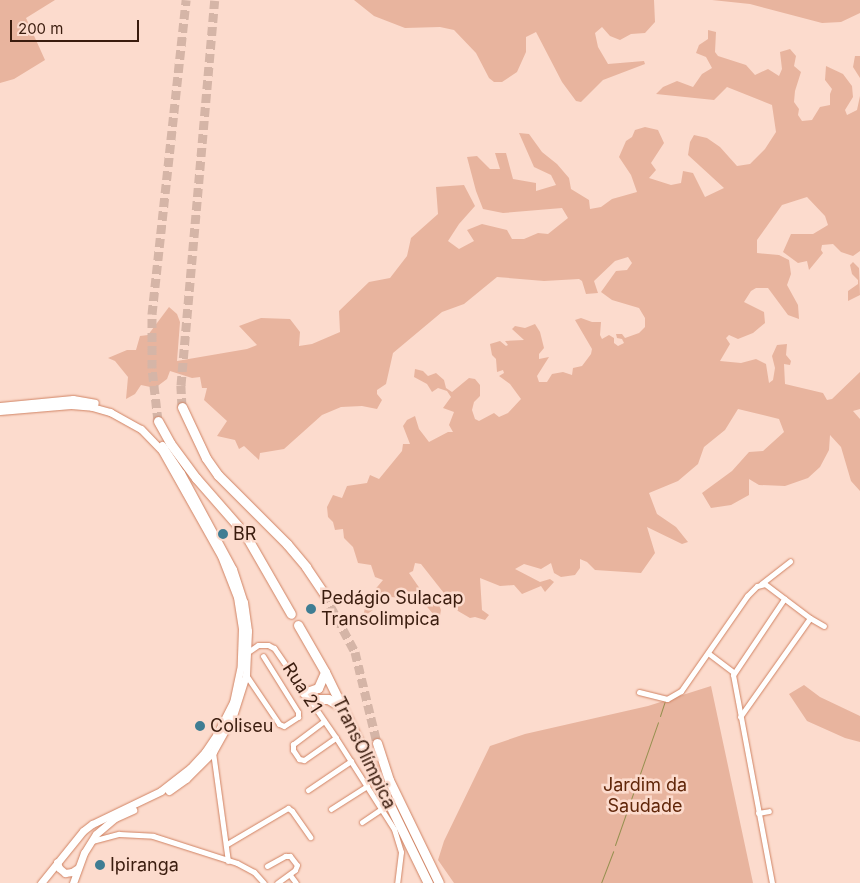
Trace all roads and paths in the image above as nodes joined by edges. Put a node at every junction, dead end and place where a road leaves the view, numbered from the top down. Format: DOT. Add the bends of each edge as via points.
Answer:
graph roads {
  1 [pos="0,406"];
  2 [pos="182,406"];
  3 [pos="0,411"];
  4 [pos="158,421"];
  5 [pos="790,561"];
  6 [pos="761,584"];
  7 [pos="324,594"];
  8 [pos="240,595"];
  9 [pos="784,599"];
  10 [pos="291,614"];
  11 [pos="810,618"];
  12 [pos="298,625"];
  13 [pos="824,626"];
  14 [pos="248,652"];
  15 [pos="708,653"];
  16 [pos="263,656"];
  17 [pos="325,672"];
  18 [pos="733,672"];
  19 [pos="246,675"];
  20 [pos="639,692"];
  21 [pos="306,696"];
  22 [pos="341,706"];
  23 [pos="740,716"];
  24 [pos="324,721"];
  25 [pos="336,738"];
  26 [pos="377,743"];
  27 [pos="212,752"];
  28 [pos="351,762"];
  29 [pos="367,786"];
  30 [pos="308,790"];
  31 [pos="331,809"];
  32 [pos="381,809"];
  33 [pos="770,811"];
  34 [pos="758,813"];
  35 [pos="362,822"];
  36 [pos="310,837"];
  37 [pos="90,841"];
  38 [pos="227,844"];
  39 [pos="228,861"];
  40 [pos="57,862"];
  41 [pos="267,866"];
  42 [pos="79,868"];
  43 [pos="290,875"];
  44 [pos="41,883"];
  45 [pos="73,883"];
  46 [pos="264,883"];
  47 [pos="277,883"];
  48 [pos="296,883"];
  49 [pos="397,883"];
  50 [pos="428,883"];
  51 [pos="439,883"];
  52 [pos="772,883"];
  1 -- 8 [label="main road" via="73,399 112,408 143,426 166,450 181,473 223,549"];
  2 -- 7 [label="highway" via="218,476 287,544"];
  3 -- 8 [label="main road" via="71,405 92,407 110,412 141,429 162,451"];
  4 -- 10 [label="highway" via="196,478 245,534"];
  5 -- 6 [label="street"];
  6 -- 9 [label="street"];
  6 -- 15 [label="street" via="747,596"];
  8 -- 14 [label="main road" via="248,621"];
  8 -- 40 [label="main road" via="243,651 238,684 226,717 209,746 190,768 161,791 92,824"];
  9 -- 11 [label="street"];
  9 -- 18 [label="street"];
  11 -- 13 [label="street"];
  11 -- 23 [label="street"];
  12 -- 17 [label="highway, TransOlímpica"];
  14 -- 19 [label="main road"];
  14 -- 21 [label="street, Rua 21" via="258,645 268,645 280,655"];
  15 -- 18 [label="street"];
  15 -- 20 [label="street" via="674,696 667,699"];
  16 -- 19 [label="street" via="298,717 284,726 279,724"];
  17 -- 21 [label="highway" via="318,688"];
  17 -- 22 [label="highway, TransOlímpica"];
  18 -- 23 [label="street"];
  19 -- 27 [label="main road" via="238,704"];
  21 -- 22 [label="highway" via="328,699"];
  21 -- 24 [label="street, Rua 21"];
  22 -- 50 [label="highway, TransOlímpica"];
  23 -- 34 [label="street"];
  24 -- 25 [label="street, Rua 21"];
  24 -- 25 [label="street" via="293,744 298,759 304,760"];
  25 -- 28 [label="street, Rua 21"];
  26 -- 51 [label="highway, TransOlímpica" via="389,780"];
  27 -- 37 [label="main road" via="186,779 164,795 115,818"];
  27 -- 38 [label="street"];
  28 -- 29 [label="street, Rua 21"];
  28 -- 30 [label="street"];
  29 -- 31 [label="street"];
  29 -- 32 [label="street, Rua 21"];
  32 -- 35 [label="street"];
  32 -- 49 [label="street, Rua 21" via="394,828 401,852"];
  33 -- 34 [label="street"];
  34 -- 52 [label="street"];
  36 -- 38 [label="street" via="288,808"];
  37 -- 39 [label="street" via="119,834 143,834"];
  37 -- 42 [label="main road"];
  38 -- 39 [label="street"];
  39 -- 46 [label="street" via="254,872"];
  40 -- 42 [label="main road" via="65,873"];
  40 -- 44 [label="main road"];
  41 -- 43 [label="street" via="290,856 297,868"];
  42 -- 45 [label="main road"];
  43 -- 47 [label="street"];
  43 -- 48 [label="street"];
}
